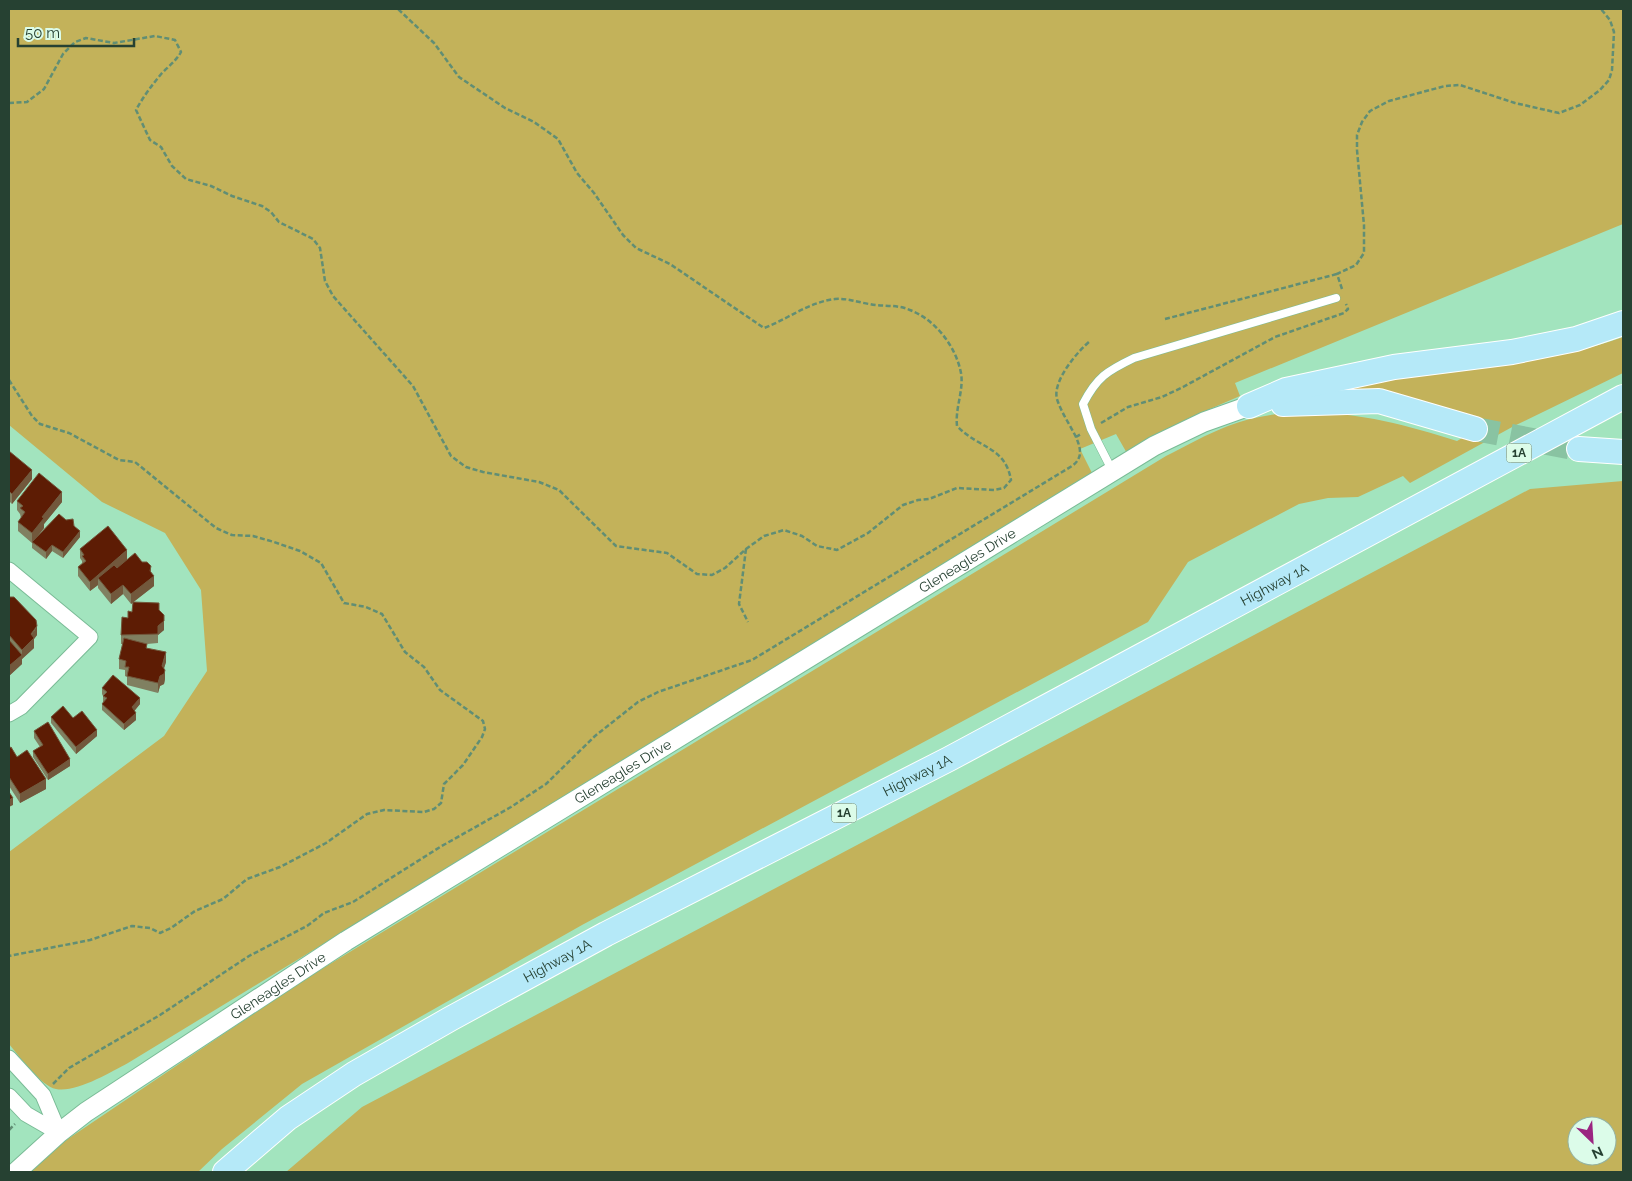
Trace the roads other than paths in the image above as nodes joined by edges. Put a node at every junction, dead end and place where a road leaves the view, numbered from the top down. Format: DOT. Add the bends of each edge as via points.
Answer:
graph roads {
  1 [pos="1336,298"];
  2 [pos="1623,323"];
  3 [pos="1623,397"];
  4 [pos="1249,406"];
  5 [pos="1475,429"];
  6 [pos="1579,449"];
  7 [pos="1623,452"];
  8 [pos="1113,472"];
  9 [pos="9,570"];
  10 [pos="9,714"];
  11 [pos="9,1058"];
  12 [pos="9,1096"];
  13 [pos="59,1133"];
  14 [pos="16,1172"];
  15 [pos="225,1172"];
  1 -- 8 [label="lane" via="1134,358 1108,371 1093,384 1083,404 1091,429"];
  2 -- 4 [label="main road" via="1576,339 1521,350 1394,368 1286,390"];
  3 -- 15 [label="main road, Highway 1A / 1A" via="958,755 606,934 450,1019 354,1074 288,1118"];
  4 -- 5 [label="main road" via="1379,401"];
  4 -- 8 [label="street, Gleneagles Drive" via="1171,438"];
  6 -- 7 [label="main road"];
  8 -- 13 [label="street, Gleneagles Drive" via="346,941"];
  9 -- 10 [label="street" via="90,638 21,707"];
  11 -- 13 [label="street" via="48,1090"];
  12 -- 13 [label="street" via="21,1119"];
  13 -- 14 [label="street, Gleneagles Drive"];
}
